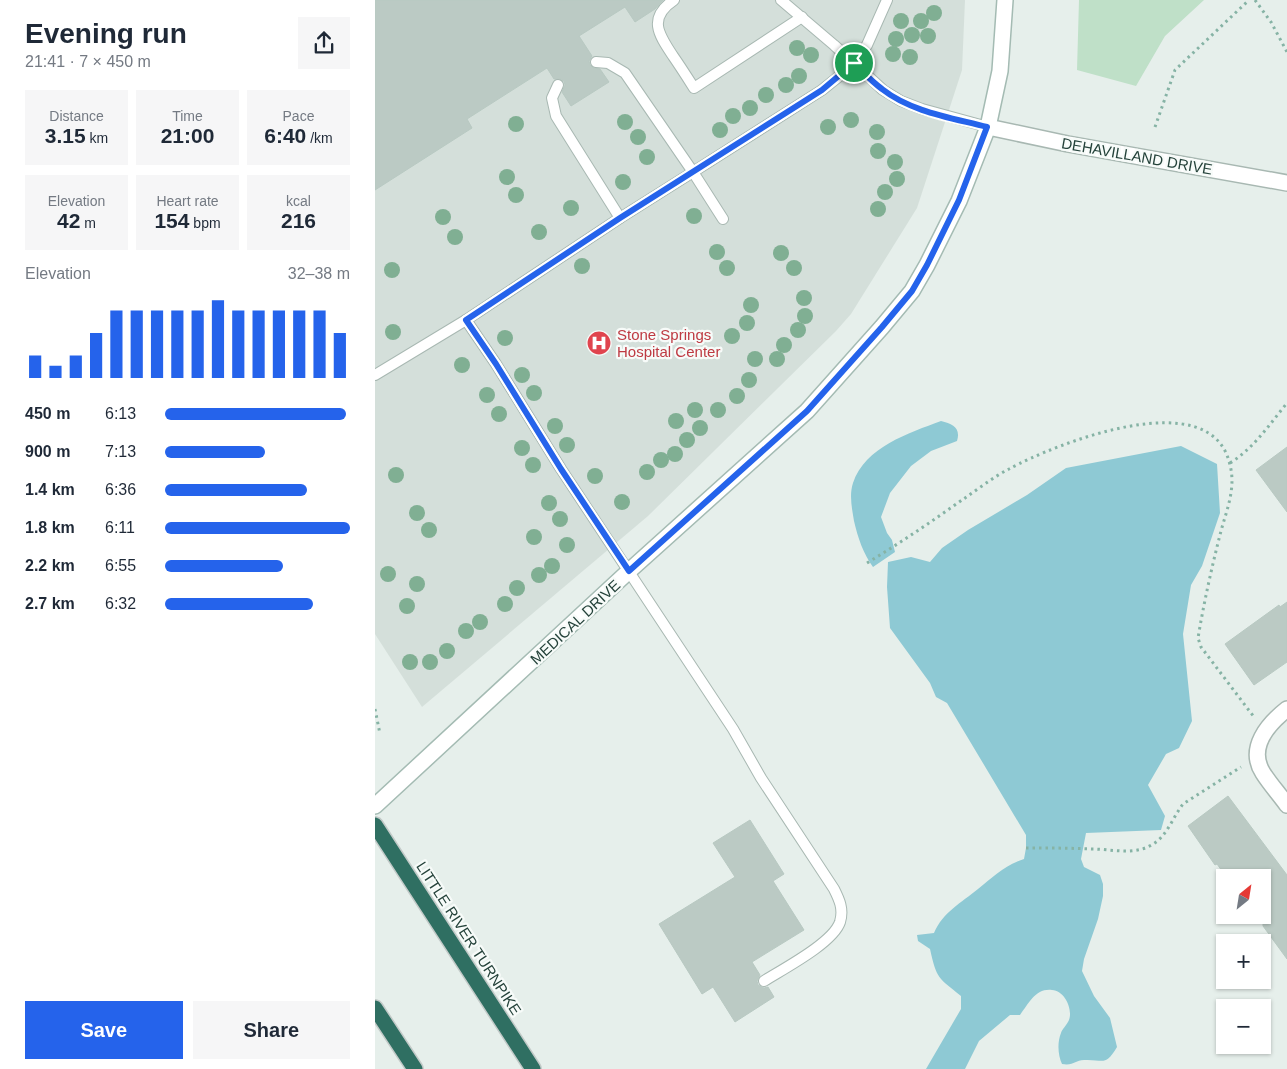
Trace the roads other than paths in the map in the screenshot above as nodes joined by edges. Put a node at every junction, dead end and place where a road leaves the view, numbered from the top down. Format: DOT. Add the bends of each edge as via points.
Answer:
graph roads {
  1 [pos="674,0"];
  2 [pos="781,0"];
  3 [pos="887,0"];
  4 [pos="1005,0"];
  5 [pos="801,17"];
  6 [pos="596,62"];
  7 [pos="854,63"];
  8 [pos="558,85"];
  9 [pos="987,127"];
  10 [pos="693,172"];
  11 [pos="1287,183"];
  12 [pos="620,218"];
  13 [pos="723,219"];
  14 [pos="466,320"];
  15 [pos="375,375"];
  16 [pos="629,571"];
  17 [pos="1287,709"];
  18 [pos="1287,805"];
  19 [pos="375,806"];
  20 [pos="375,826"];
  21 [pos="764,981"];
  22 [pos="375,1008"];
  23 [pos="415,1069"];
  24 [pos="533,1069"];
  1 -- 5 [label="lane" via="660,13 659,35 694,88"];
  2 -- 5 [label="lane"];
  3 -- 7 [label="lane" via="867,45"];
  4 -- 9 [label="street, MEDICAL DRIVE" via="1000,71"];
  5 -- 7 [label="lane"];
  6 -- 10 [label="lane" via="609,63 625,73"];
  7 -- 9 [label="lane" via="883,90 901,101"];
  7 -- 10 [label="lane" via="822,90"];
  8 -- 12 [label="lane" via="552,98 556,116"];
  9 -- 11 [label="street, DEHAVILLAND DRIVE"];
  9 -- 16 [label="street, MEDICAL DRIVE" via="959,200 912,291 807,411"];
  10 -- 12 [label="lane"];
  10 -- 13 [label="lane"];
  12 -- 14 [label="lane"];
  14 -- 15 [label="lane"];
  14 -- 16 [label="lane"];
  16 -- 19 [label="street, MEDICAL DRIVE"];
  16 -- 21 [label="lane" via="842,904 840,922 829,938"];
  17 -- 18 [label="street" via="1265,730 1257,760"];
  20 -- 24 [label="highway, LITTLE RIVER TURNPIKE"];
  22 -- 23 [label="highway"];
}
